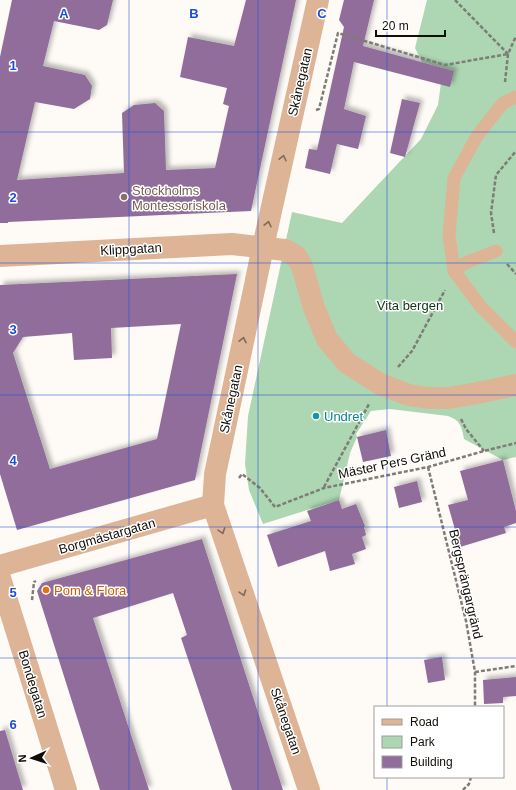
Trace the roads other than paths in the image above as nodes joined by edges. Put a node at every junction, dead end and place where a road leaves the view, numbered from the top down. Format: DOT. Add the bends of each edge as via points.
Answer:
graph roads {
  1 [pos="318,0"];
  2 [pos="516,97"];
  3 [pos="263,247"];
  4 [pos="496,251"];
  5 [pos="0,256"];
  6 [pos="454,271"];
  7 [pos="516,342"];
  8 [pos="516,385"];
  9 [pos="213,505"];
  10 [pos="0,566"];
  11 [pos="0,578"];
  12 [pos="66,790"];
  13 [pos="309,790"];
  3 -- 1 [label="street, Skånegatan, one-way"];
  2 -- 6 [label="lane" via="503,103 477,136 454,178 449,235"];
  3 -- 5 [label="street, Klippgatan" via="232,244"];
  3 -- 8 [label="street, Klippgatan" via="285,250 296,256 302,266 314,308 327,339 347,363 380,384 409,395 428,398 448,398"];
  9 -- 3 [label="street, Skånegatan, one-way" via="215,474"];
  4 -- 6 [label="lane" via="465,263"];
  6 -- 7 [label="lane" via="481,307"];
  9 -- 10 [label="street, Borgmästargatan"];
  9 -- 13 [label="street, Skånegatan, one-way"];
  11 -- 12 [label="street, Bondegatan"];
}
